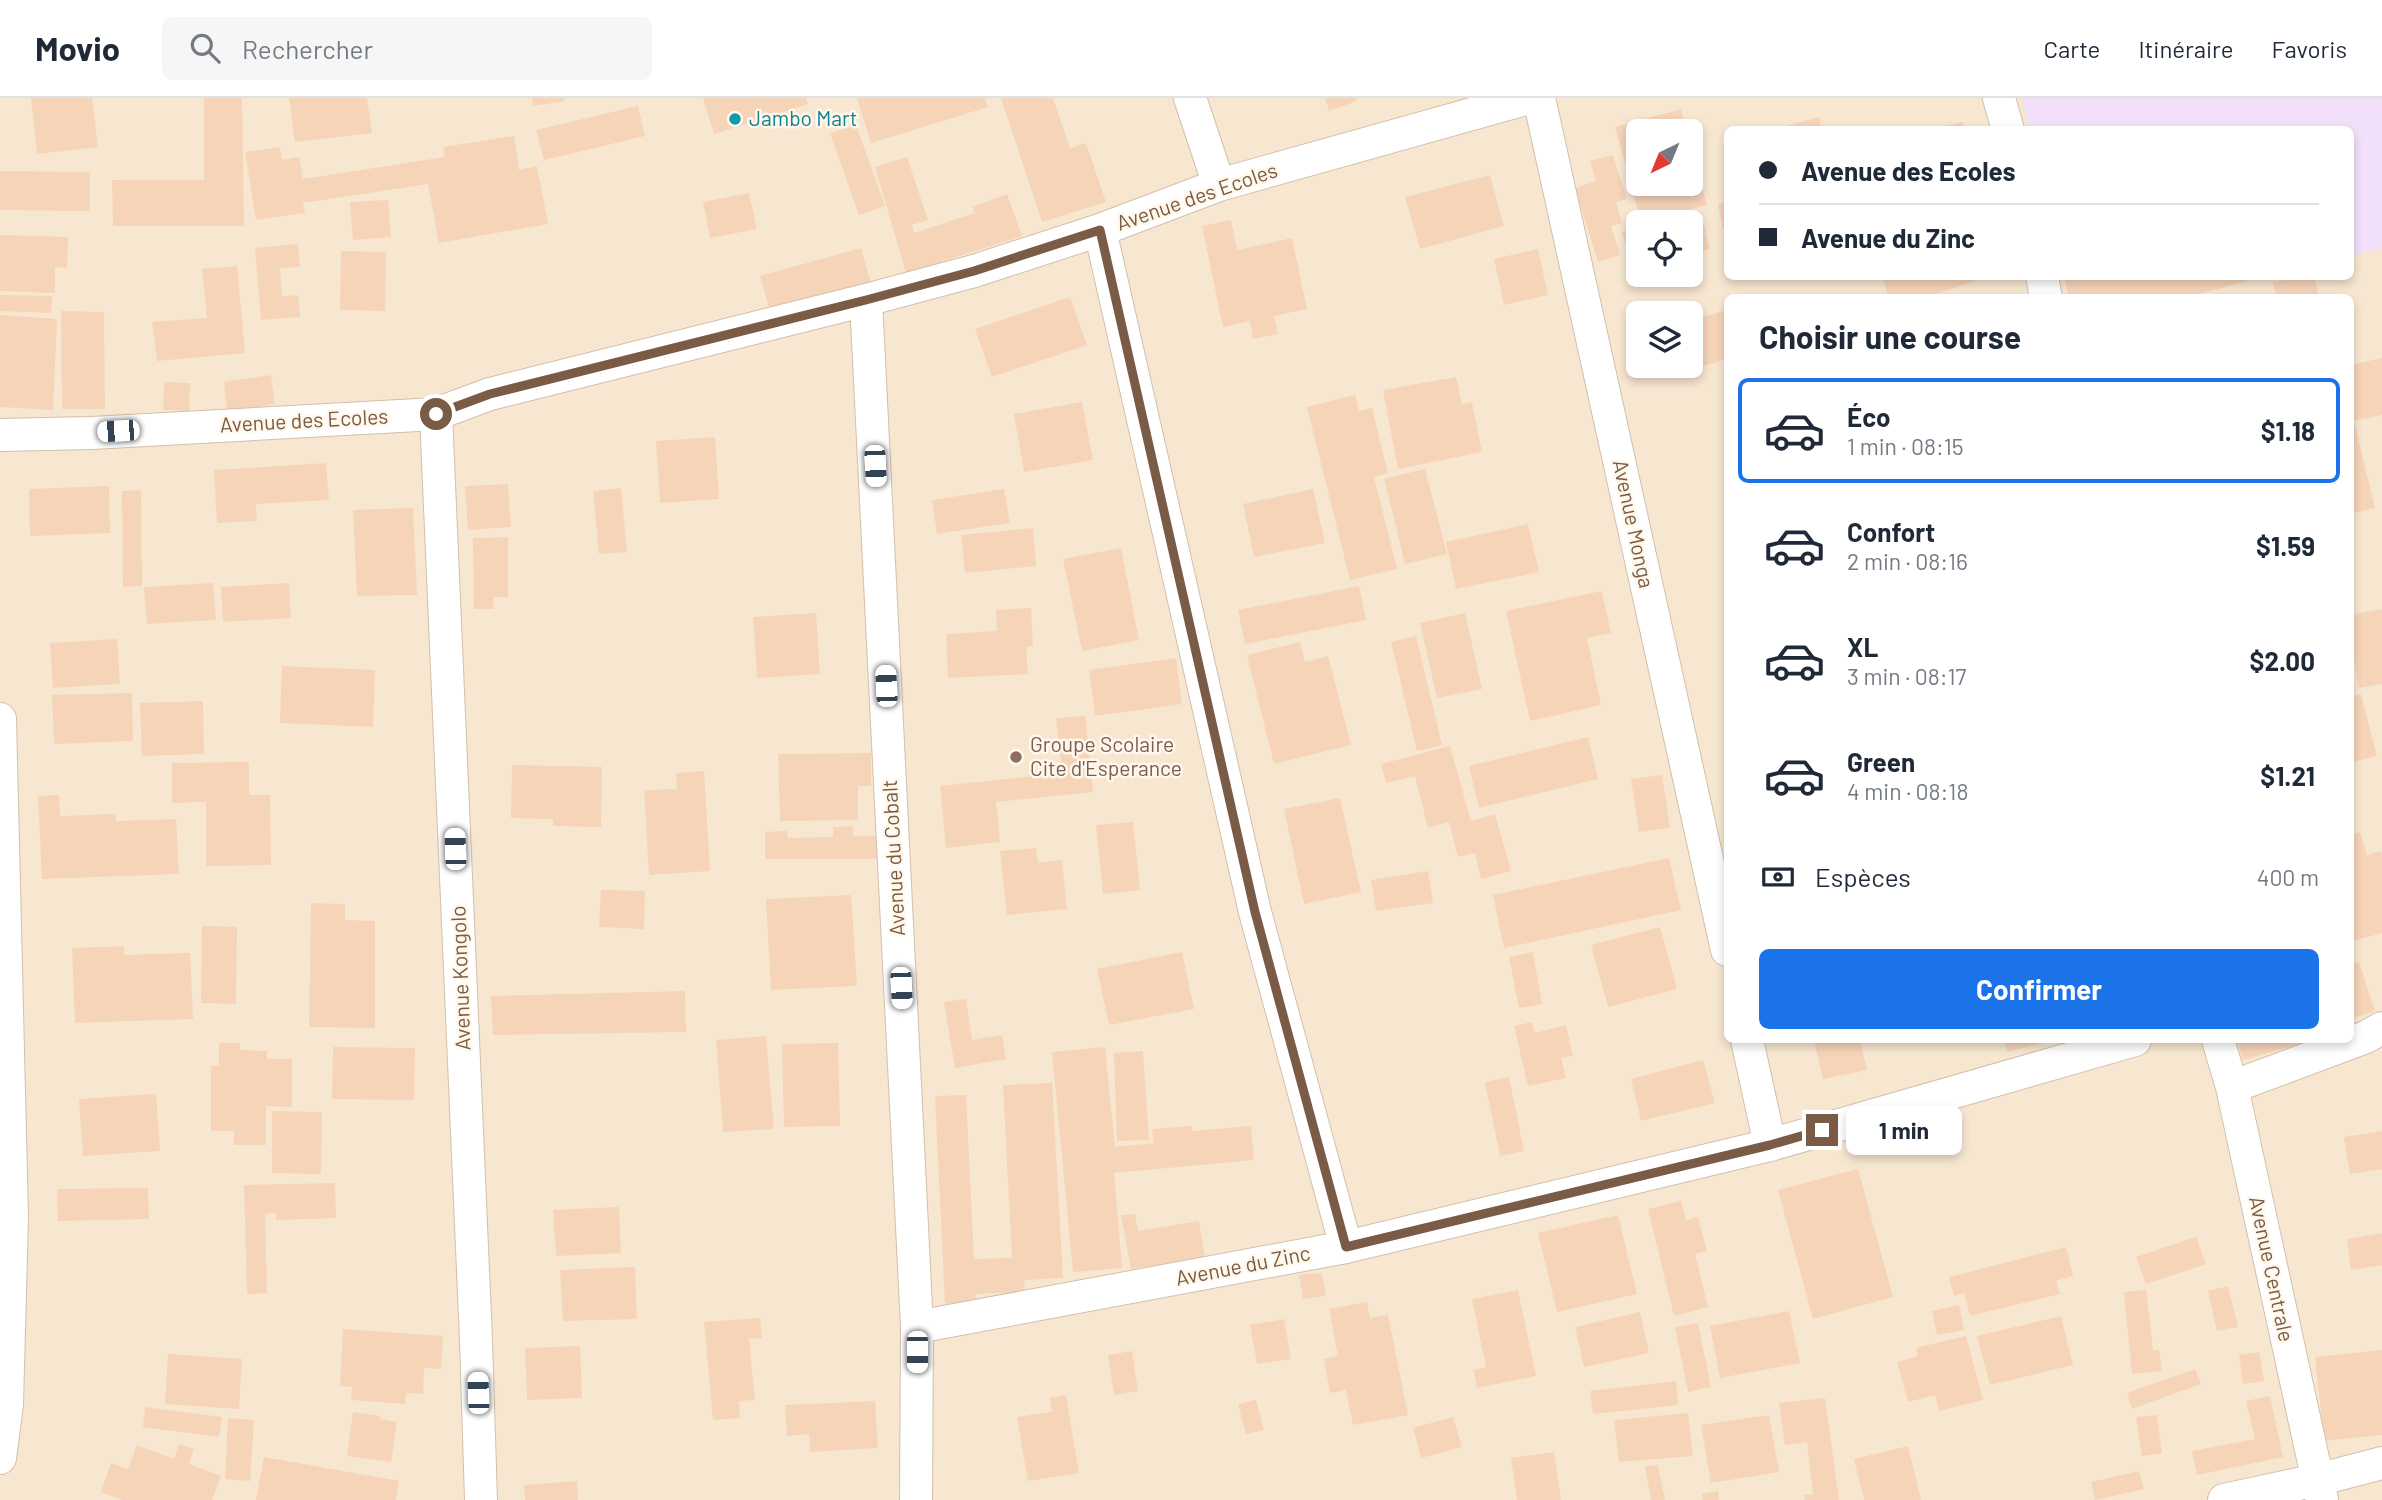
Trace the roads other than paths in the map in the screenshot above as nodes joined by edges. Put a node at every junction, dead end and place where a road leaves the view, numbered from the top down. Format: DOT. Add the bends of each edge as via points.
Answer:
graph roads {
  1 [pos="1189,98"];
  2 [pos="1529,98"];
  3 [pos="1539,98"];
  4 [pos="1999,98"];
  5 [pos="2007,126"];
  6 [pos="1219,185"];
  7 [pos="1100,230"];
  8 [pos="866,300"];
  9 [pos="436,414"];
  10 [pos="0,435"];
  11 [pos="0,719"];
  12 [pos="1724,936"];
  13 [pos="2382,1028"];
  14 [pos="2354,1042"];
  15 [pos="1748,1043"];
  16 [pos="2125,1043"];
  17 [pos="2219,1043"];
  18 [pos="2352,1043"];
  19 [pos="2232,1087"];
  20 [pos="1770,1145"];
  21 [pos="1346,1247"];
  22 [pos="917,1328"];
  23 [pos="0,1458"];
  24 [pos="2382,1462"];
  25 [pos="2320,1490"];
  26 [pos="481,1500"];
  27 [pos="916,1500"];
  28 [pos="2224,1500"];
  1 -- 6 [label="street"];
  2 -- 6 [label="street, Avenue des Ecoles"];
  3 -- 12 [label="street, Avenue Monga"];
  4 -- 5 [label="street"];
  6 -- 7 [label="street, Avenue des Ecoles"];
  7 -- 8 [label="street, Avenue des Ecoles"];
  7 -- 21 [label="street" via="1255,912"];
  8 -- 9 [label="street, Avenue des Ecoles" via="490,394"];
  8 -- 22 [label="street, Avenue du Cobalt"];
  9 -- 10 [label="street, Avenue des Ecoles"];
  9 -- 26 [label="street, Avenue Kongolo"];
  11 -- 23 [label="street" via="12,1217 7,1405"];
  13 -- 14 [label="street"];
  15 -- 20 [label="street"];
  16 -- 20 [label="street, Avenue du Zinc"];
  17 -- 19 [label="street, Avenue Centrale"];
  18 -- 19 [label="street"];
  19 -- 25 [label="street, Avenue Centrale"];
  20 -- 21 [label="street, Avenue du Zinc"];
  21 -- 22 [label="street, Avenue du Zinc"];
  22 -- 27 [label="street, Avenue du Cobalt"];
  24 -- 25 [label="street"];
  25 -- 28 [label="street"];
}
